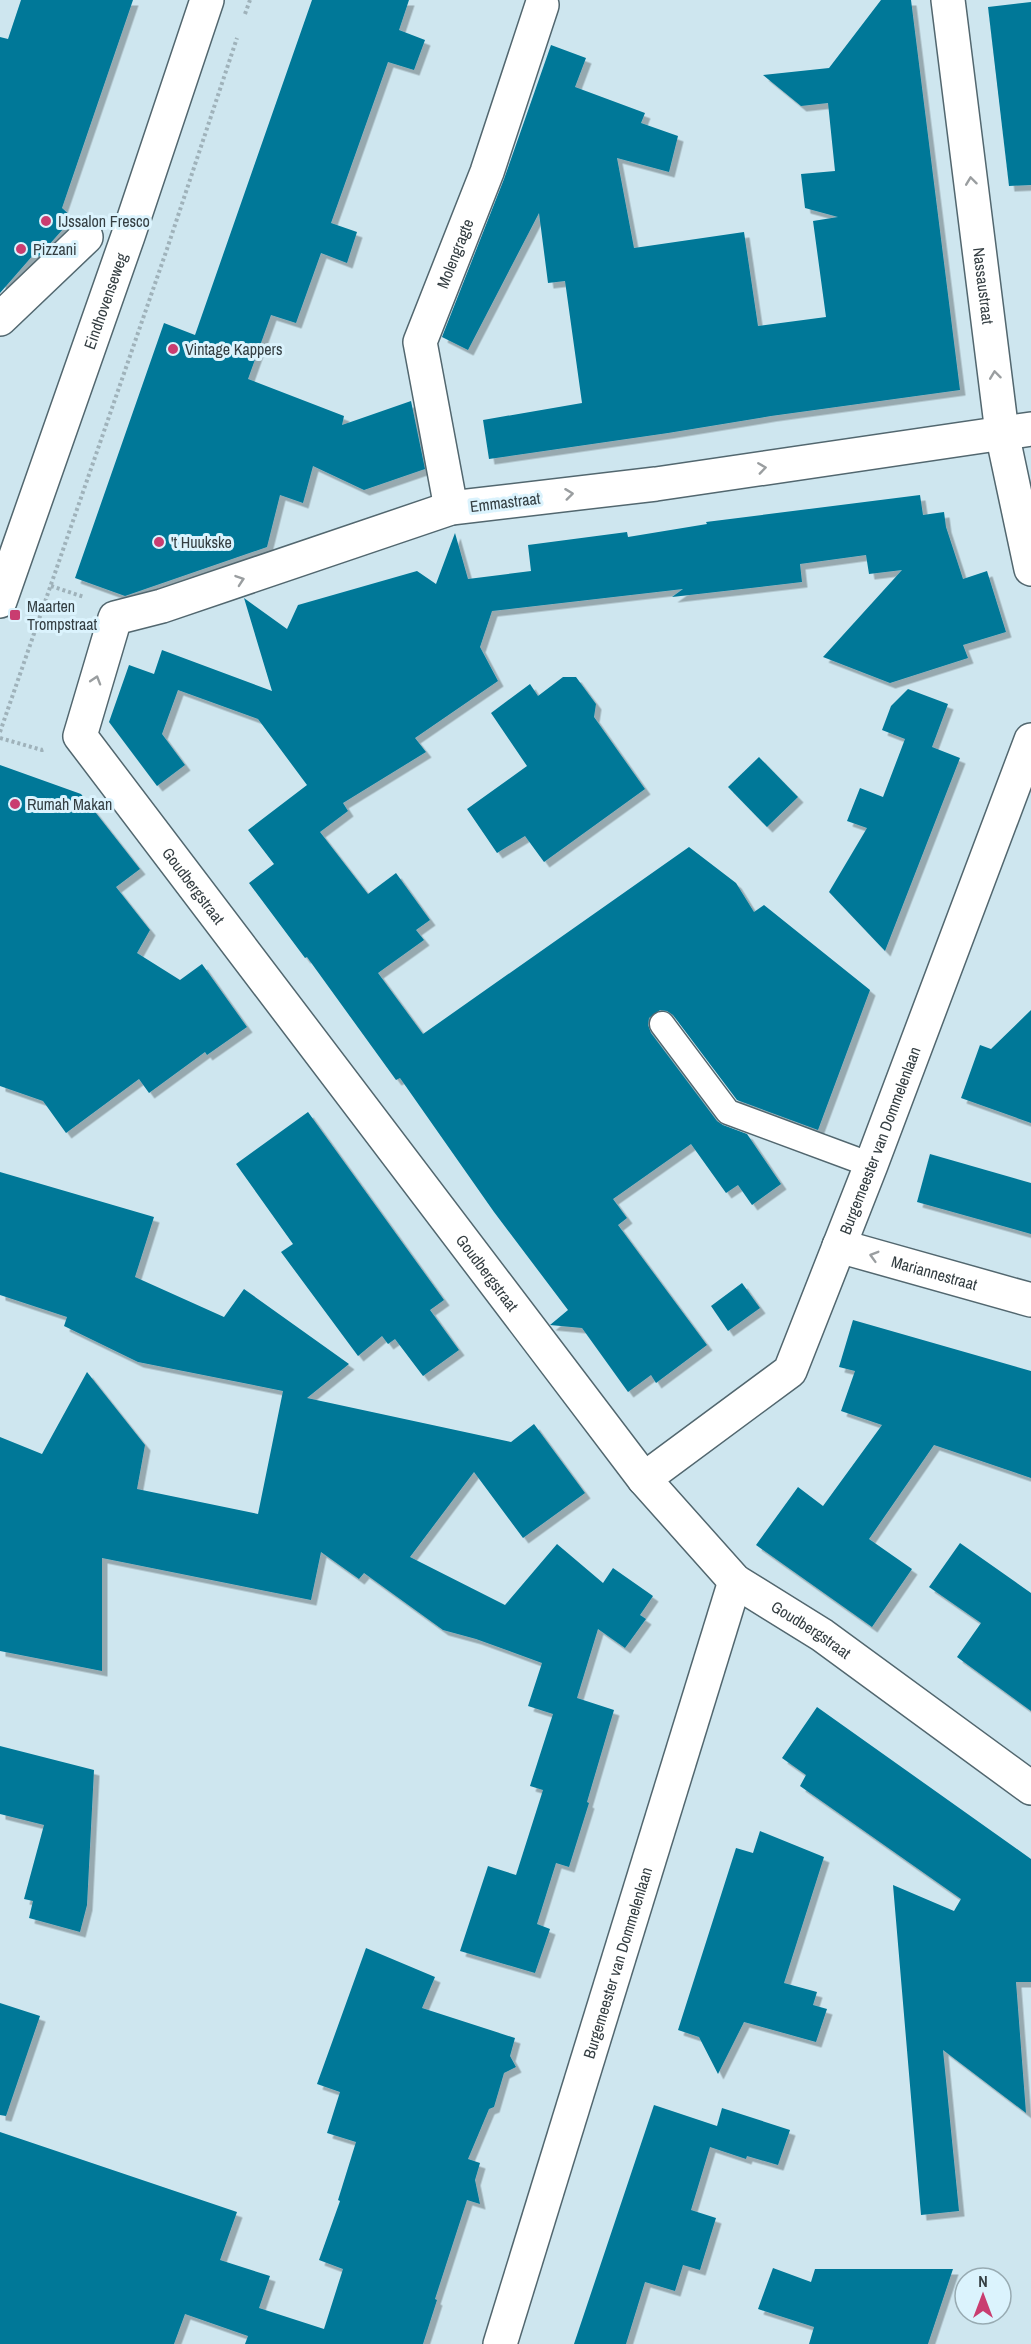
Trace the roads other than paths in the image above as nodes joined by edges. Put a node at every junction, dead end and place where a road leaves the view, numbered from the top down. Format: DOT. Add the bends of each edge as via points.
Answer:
graph roads {
  1 [pos="207,0"];
  2 [pos="948,0"];
  3 [pos="542,5"];
  4 [pos="86,237"];
  5 [pos="0,319"];
  6 [pos="1017,431"];
  7 [pos="451,508"];
  8 [pos="1031,569"];
  9 [pos="0,600"];
  10 [pos="80,736"];
  11 [pos="1031,740"];
  12 [pos="662,1024"];
  13 [pos="871,1165"];
  14 [pos="839,1246"];
  15 [pos="1031,1300"];
  16 [pos="644,1479"];
  17 [pos="735,1581"];
  18 [pos="1031,1788"];
  19 [pos="500,2344"];
  1 -- 9 [label="street, Eindhovenseweg"];
  6 -- 2 [label="street, Nassaustraat, one-way"];
  3 -- 7 [label="street, Molengragte" via="487,172 420,342"];
  4 -- 5 [label="street"];
  7 -- 6 [label="street, Emmastraat, one-way" via="656,484"];
  6 -- 8 [label="street, Nassaustraat"];
  10 -- 7 [label="street, Emmastraat, one-way" via="115,618 162,606"];
  10 -- 16 [label="street, Goudbergstraat"];
  11 -- 13 [label="street, Burgemeester van Dommelenlaan"];
  12 -- 13 [label="lane" via="728,1112"];
  13 -- 14 [label="street, Burgemeester van Dommelenlaan"];
  15 -- 14 [label="street, Mariannestraat, one-way"];
  14 -- 16 [label="street, Burgemeester van Dommelenlaan" via="790,1371"];
  16 -- 17 [label="street, Goudbergstraat"];
  17 -- 18 [label="street, Goudbergstraat" via="822,1635"];
  17 -- 19 [label="street, Burgemeester van Dommelenlaan"];
}
